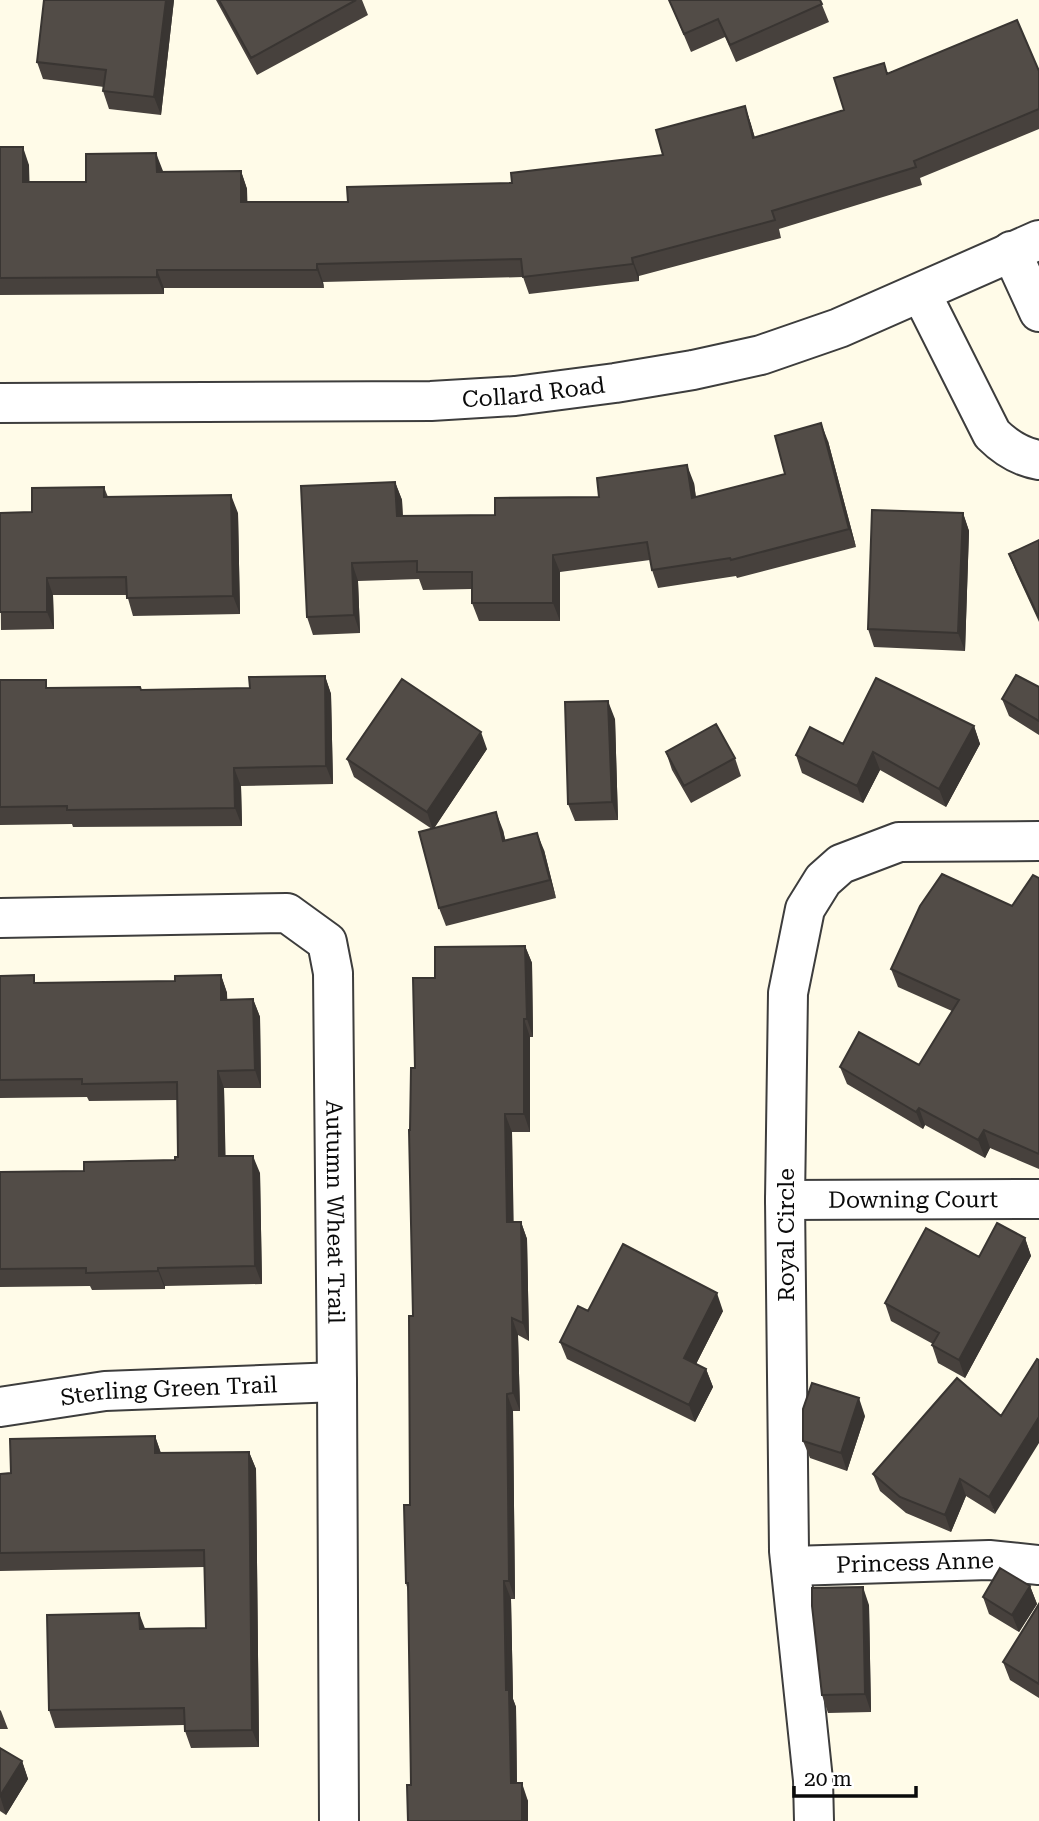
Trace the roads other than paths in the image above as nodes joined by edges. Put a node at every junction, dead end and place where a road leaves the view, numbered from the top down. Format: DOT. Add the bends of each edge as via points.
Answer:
graph roads {
  1 [pos="1025,246"];
  2 [pos="921,293"];
  3 [pos="1039,312"];
  4 [pos="0,403"];
  5 [pos="1039,460"];
  6 [pos="1039,841"];
  7 [pos="0,918"];
  8 [pos="1039,1199"];
  9 [pos="785,1200"];
  10 [pos="337,1382"];
  11 [pos="0,1407"];
  12 [pos="1039,1565"];
  13 [pos="791,1566"];
  14 [pos="339,1821"];
  15 [pos="814,1821"];
  1 -- 2 [label="street, Collard Road"];
  1 -- 3 [label="street"];
  2 -- 4 [label="street, Collard Road" via="761,355 615,383 515,396 431,401"];
  2 -- 5 [label="street" via="992,434 1004,446"];
  6 -- 9 [label="street, Royal Circle" via="899,842 841,864 823,880 805,909 788,993"];
  7 -- 10 [label="street, Autumn Wheat Trail" via="287,913 327,942 333,973"];
  8 -- 9 [label="street, Downing Court"];
  9 -- 13 [label="street, Royal Circle"];
  10 -- 11 [label="street, Sterling Green Trail" via="106,1391"];
  10 -- 14 [label="street, Autumn Wheat Trail"];
  12 -- 13 [label="street, Princess Anne" via="989,1560"];
  13 -- 15 [label="street, Royal Circle"];
}
